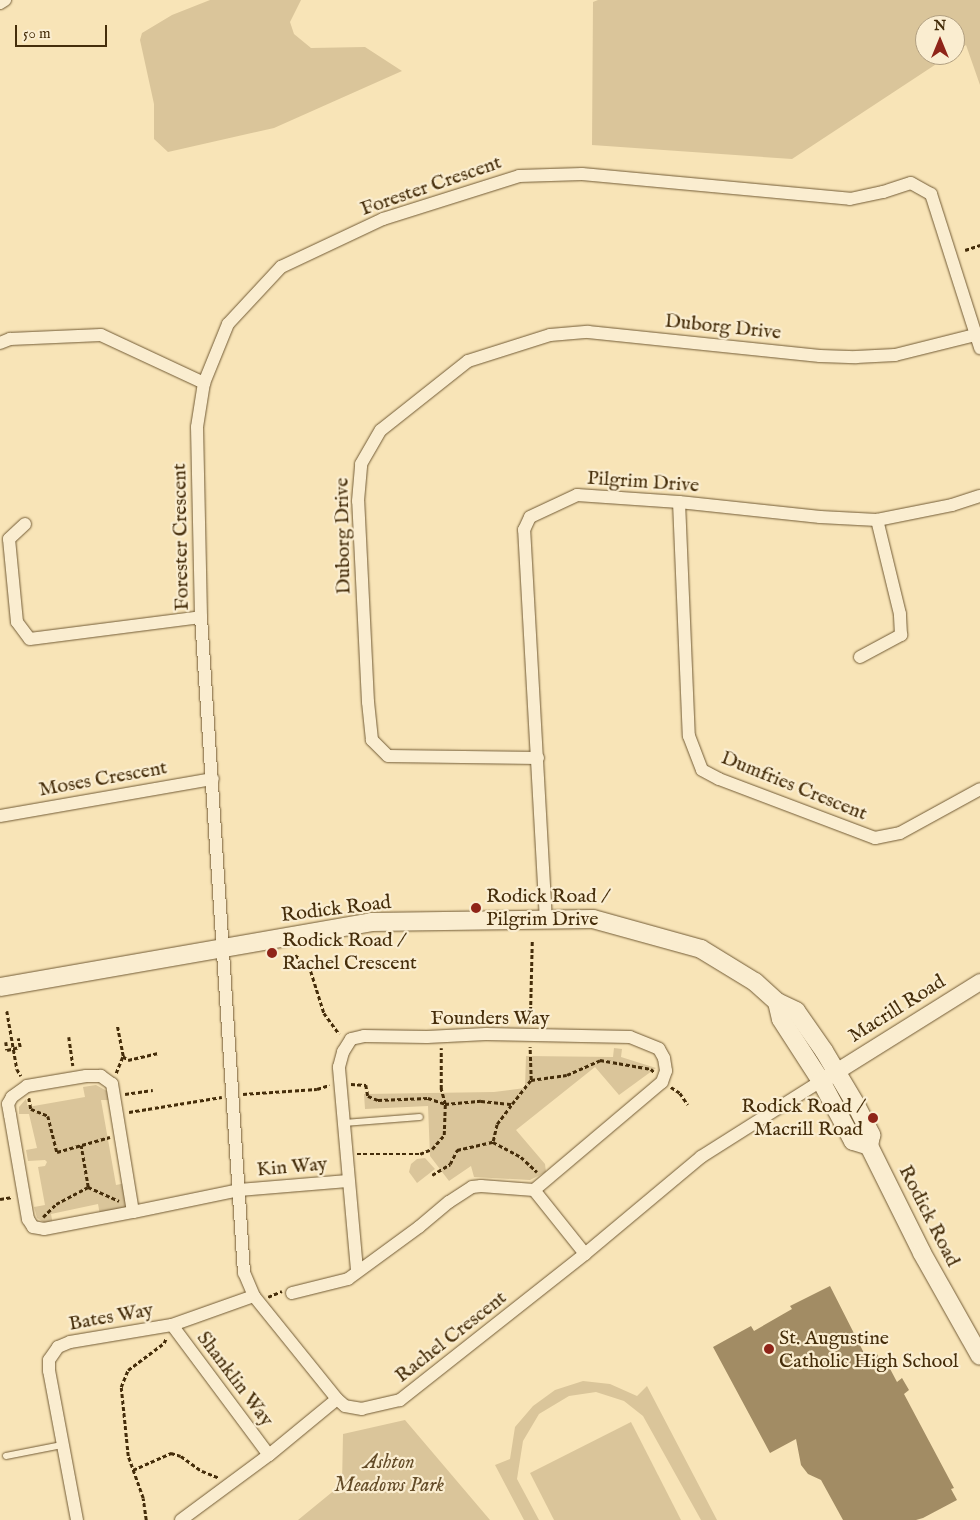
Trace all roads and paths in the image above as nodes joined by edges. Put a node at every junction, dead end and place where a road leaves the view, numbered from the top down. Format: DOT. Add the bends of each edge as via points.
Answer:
graph roads {
  1 [pos="5,0"];
  2 [pos="0,3"];
  3 [pos="980,245"];
  4 [pos="964,250"];
  5 [pos="975,335"];
  6 [pos="0,343"];
  7 [pos="980,348"];
  8 [pos="204,383"];
  9 [pos="980,496"];
  10 [pos="679,502"];
  11 [pos="877,520"];
  12 [pos="24,524"];
  13 [pos="202,617"];
  14 [pos="860,657"];
  15 [pos="538,758"];
  16 [pos="213,779"];
  17 [pos="980,788"];
  18 [pos="0,816"];
  19 [pos="546,921"];
  20 [pos="222,948"];
  21 [pos="295,956"];
  22 [pos="980,982"];
  23 [pos="2,989"];
  24 [pos="777,1002"];
  25 [pos="7,1011"];
  26 [pos="117,1026"];
  27 [pos="18,1038"];
  28 [pos="69,1038"];
  29 [pos="6,1042"];
  30 [pos="347,1044"];
  31 [pos="14,1048"];
  32 [pos="160,1053"];
  33 [pos="123,1056"];
  34 [pos="836,1072"];
  35 [pos="75,1078"];
  36 [pos="531,1080"];
  37 [pos="662,1081"];
  38 [pos="821,1081"];
  39 [pos="341,1083"];
  40 [pos="27,1086"];
  41 [pos="114,1090"];
  42 [pos="153,1090"];
  43 [pos="232,1095"];
  44 [pos="445,1104"];
  45 [pos="512,1104"];
  46 [pos="688,1105"];
  47 [pos="118,1114"];
  48 [pos="420,1117"];
  49 [pos="344,1123"];
  50 [pos="122,1136"];
  51 [pos="493,1142"];
  52 [pos="81,1146"];
  53 [pos="870,1146"];
  54 [pos="432,1176"];
  55 [pos="348,1181"];
  56 [pos="88,1187"];
  57 [pos="538,1187"];
  58 [pos="239,1190"];
  59 [pos="133,1210"];
  60 [pos="33,1226"];
  61 [pos="585,1254"];
  62 [pos="357,1270"];
  63 [pos="292,1293"];
  64 [pos="256,1298"];
  65 [pos="172,1325"];
  66 [pos="980,1356"];
  67 [pos="337,1399"];
  68 [pos="62,1445"];
  69 [pos="269,1455"];
  70 [pos="6,1456"];
  71 [pos="133,1470"];
  72 [pos="231,1483"];
  73 [pos="77,1520"];
  74 [pos="146,1520"];
  75 [pos="181,1520"];
  1 -- 2 [label="street"];
  3 -- 4 [label="path"];
  5 -- 7 [label="street, Forester Crescent"];
  5 -- 8 [label="street, Forester Crescent" via="931,194 912,183 850,199 582,174 519,176 383,218 281,267 228,324"];
  5 -- 15 [label="street, Duborg Drive" via="894,355 856,357 588,332 550,335 468,361 381,430 361,464 358,501 372,740 388,756"];
  6 -- 8 [label="street" via="10,339 102,335"];
  8 -- 13 [label="street, Forester Crescent" via="197,428"];
  9 -- 11 [label="street, Pilgrim Drive"];
  10 -- 11 [label="street, Pilgrim Drive"];
  10 -- 15 [label="street, Pilgrim Drive" via="577,495 530,517 524,530"];
  10 -- 17 [label="street, Dumfries Crescent" via="688,736 702,770 874,838 900,833"];
  11 -- 14 [label="street" via="900,614 901,635"];
  12 -- 13 [label="street" via="9,539 17,622 30,639"];
  13 -- 16 [label="street, Forester Crescent"];
  15 -- 19 [label="street, Pilgrim Drive"];
  16 -- 18 [label="street, Moses Crescent"];
  16 -- 20 [label="street, Forester Crescent"];
  19 -- 20 [label="main road, Rodick Road" via="371,922"];
  19 -- 24 [label="main road, Rodick Road" via="593,919 701,949 755,982"];
  20 -- 23 [label="main road, Rodick Road"];
  20 -- 43 [label="street, Rachel Crescent"];
  21 -- 30 [label="path" via="309,964 324,1013"];
  22 -- 34 [label="street, Macrill Road"];
  24 -- 34 [label="main road, Rodick Road" via="796,1012"];
  24 -- 38 [label="main road, Rodick Road" via="781,1019"];
  25 -- 31 [label="path"];
  26 -- 33 [label="path"];
  27 -- 31 [label="path" via="20,1047"];
  28 -- 35 [label="path"];
  29 -- 31 [label="path" via="7,1050"];
  30 -- 37 [label="street, Founders Way" via="351,1039 364,1036 630,1037 659,1049 666,1071"];
  30 -- 39 [label="street" via="339,1067"];
  31 -- 40 [label="path" via="17,1070"];
  32 -- 33 [label="path" via="128,1060"];
  33 -- 41 [label="path"];
  34 -- 38 [label="street, Macrill Road"];
  34 -- 53 [label="main road, Rodick Road" via="871,1135"];
  35 -- 40 [label="street"];
  35 -- 41 [label="street" via="101,1076"];
  36 -- 37 [label="path" via="567,1075 600,1060 651,1069"];
  37 -- 46 [label="path" via="680,1093"];
  37 -- 57 [label="street"];
  38 -- 53 [label="main road, Rodick Road" via="854,1141"];
  38 -- 61 [label="street, Rachel Crescent" via="701,1157"];
  39 -- 43 [label="path" via="317,1089"];
  39 -- 44 [label="path" via="366,1085 368,1096 378,1100 428,1098"];
  39 -- 49 [label="street"];
  40 -- 52 [label="path" via="31,1109 48,1116 57,1152"];
  40 -- 60 [label="street" via="17,1091 8,1104 28,1219"];
  41 -- 42 [label="path"];
  41 -- 47 [label="street"];
  43 -- 47 [label="path"];
  43 -- 58 [label="street, Rachel Crescent"];
  45 -- 51 [label="path" via="497,1124"];
  47 -- 50 [label="street"];
  48 -- 49 [label="lane"];
  49 -- 55 [label="street"];
  50 -- 52 [label="path"];
  50 -- 59 [label="street"];
  51 -- 54 [label="path" via="457,1150 450,1164"];
  51 -- 57 [label="path" via="521,1157 536,1170"];
  52 -- 56 [label="path"];
  53 -- 66 [label="main road, Rodick Road" via="922,1253"];
  55 -- 58 [label="street, Kin Way"];
  55 -- 62 [label="street"];
  56 -- 59 [label="path"];
  56 -- 60 [label="path" via="56,1204"];
  57 -- 61 [label="street"];
  57 -- 62 [label="street" via="472,1187"];
  58 -- 59 [label="street, Kin Way"];
  58 -- 64 [label="street, Rachel Crescent" via="244,1273"];
  59 -- 60 [label="street, Kin Way" via="44,1229"];
  61 -- 67 [label="street, Rachel Crescent" via="400,1400 362,1409 345,1406"];
  62 -- 63 [label="street" via="348,1279"];
  63 -- 64 [label="path" via="284,1290"];
  64 -- 65 [label="street, Bates Way"];
  64 -- 67 [label="street, Rachel Crescent"];
  65 -- 68 [label="street, Bates Way" via="70,1342 58,1347 49,1360 49,1371"];
  65 -- 69 [label="street, Shanklin Way"];
  65 -- 71 [label="path" via="164,1343 128,1370 121,1387 128,1456"];
  67 -- 69 [label="street"];
  68 -- 70 [label="lane"];
  68 -- 73 [label="street, Bates Way"];
  69 -- 72 [label="street"];
  71 -- 72 [label="path" via="171,1453"];
  71 -- 74 [label="path" via="143,1498"];
  72 -- 75 [label="street"];
}
